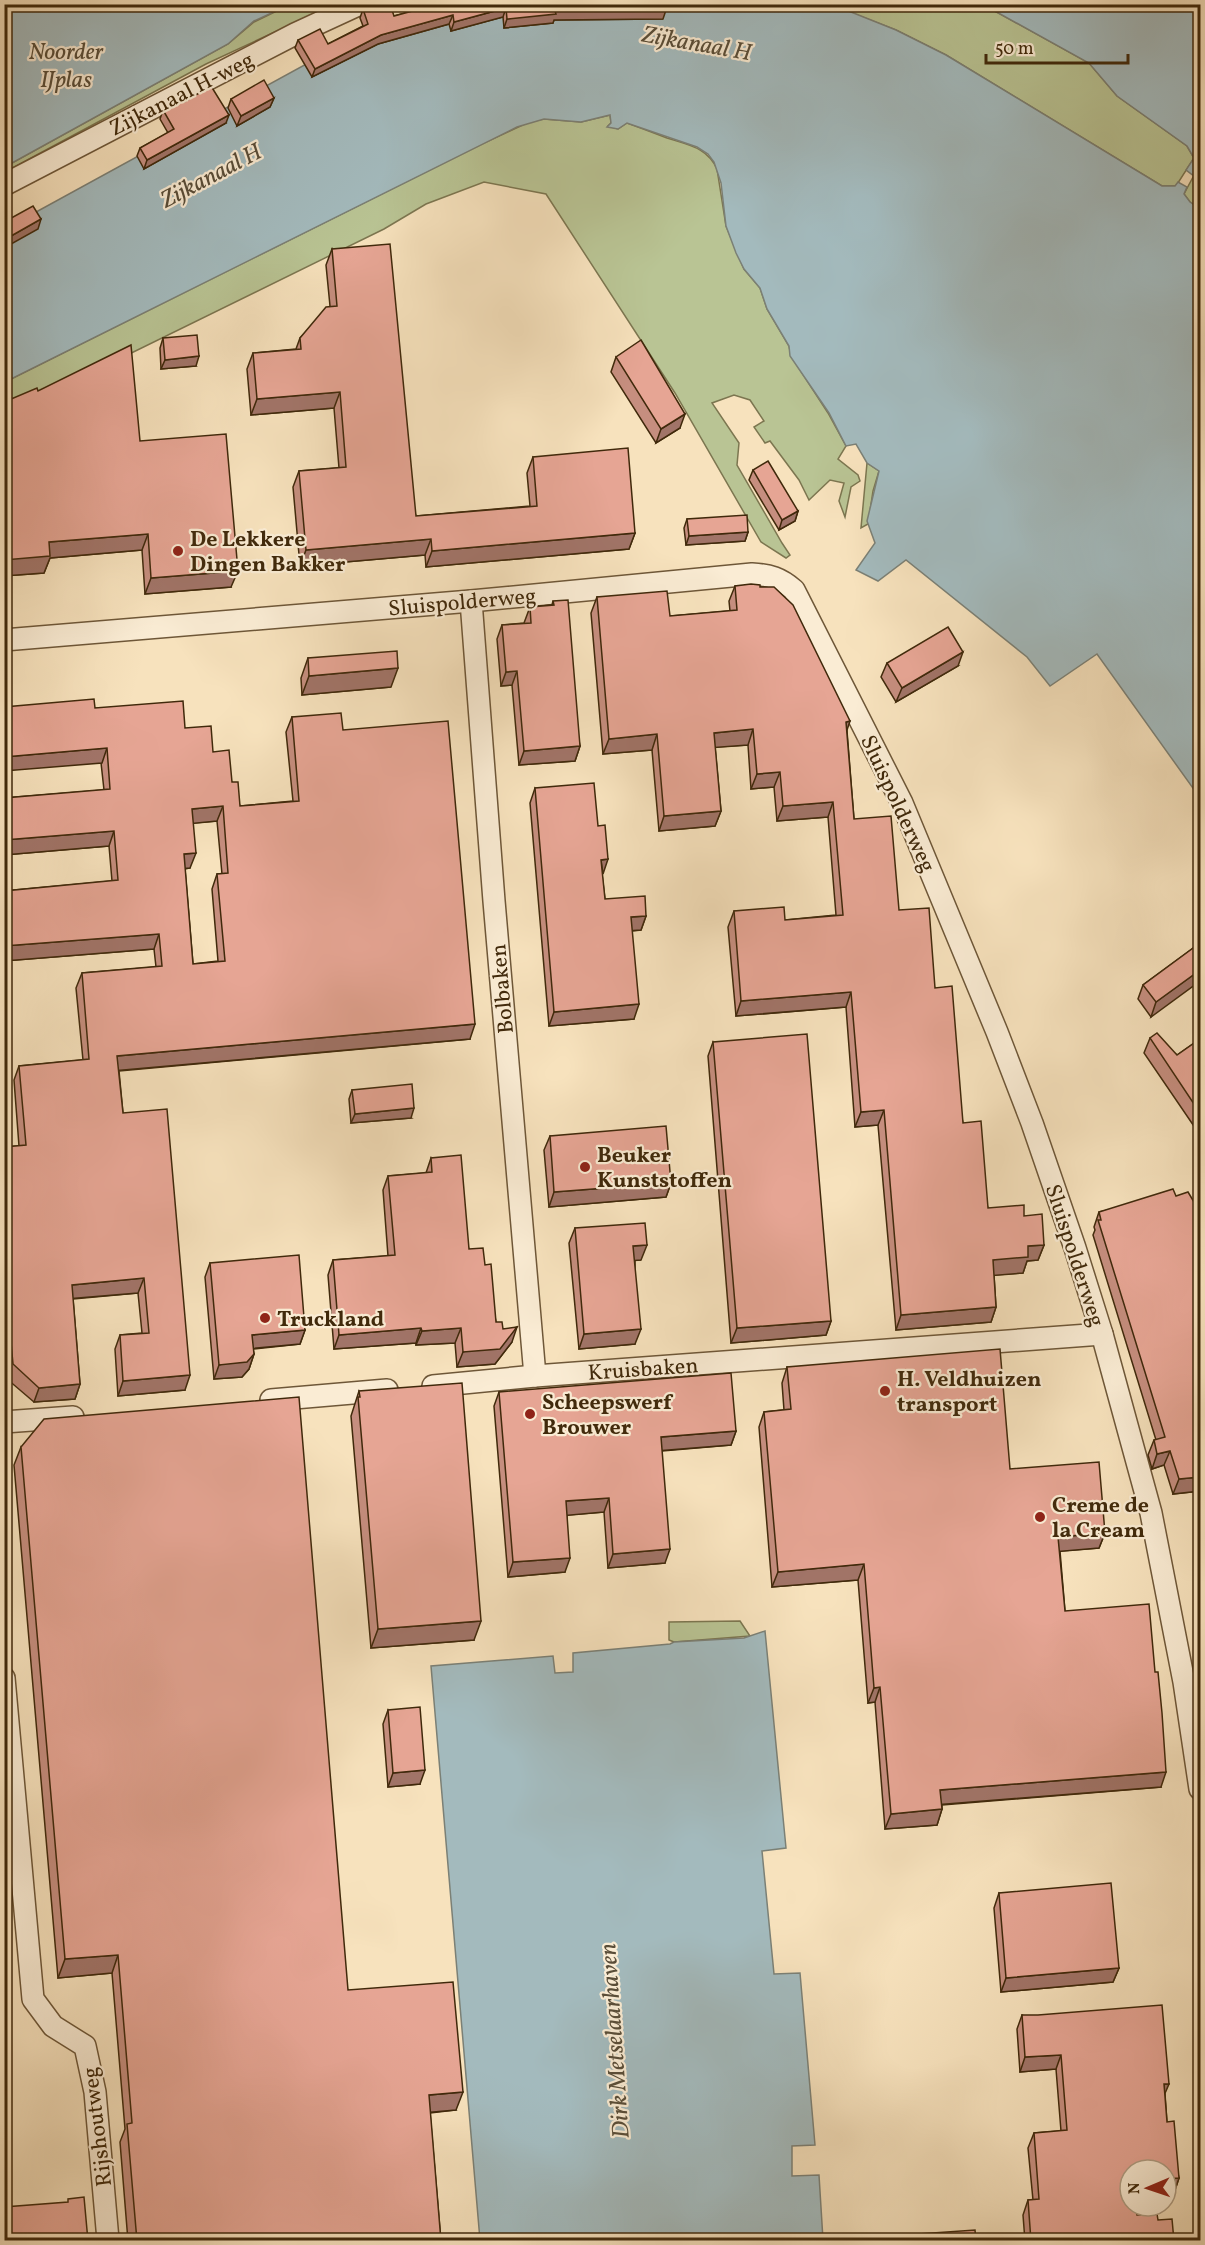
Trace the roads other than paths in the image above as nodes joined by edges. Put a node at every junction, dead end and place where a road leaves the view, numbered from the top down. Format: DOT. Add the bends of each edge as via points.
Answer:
graph roads {
  1 [pos="360,4"];
  2 [pos="4,185"];
  3 [pos="471,601"];
  4 [pos="4,640"];
  5 [pos="1102,1334"];
  6 [pos="534,1376"];
  7 [pos="250,1402"];
  8 [pos="94,1416"];
  9 [pos="4,1422"];
  10 [pos="4,1678"];
  11 [pos="1200,1789"];
  12 [pos="108,2241"];
  1 -- 2 [label="street, Zijkanaal H-weg"];
  3 -- 4 [label="street, Sluispolderweg"];
  3 -- 5 [label="street, Sluispolderweg" via="752,574 771,575 794,590 902,803 948,912 1032,1123"];
  3 -- 6 [label="street, Bolbaken"];
  5 -- 6 [label="street, Kruisbaken"];
  5 -- 11 [label="street, Sluispolderweg" via="1151,1513"];
  6 -- 7 [label="street, Kruisbaken"];
  8 -- 9 [label="street"];
  10 -- 12 [label="street, Rijshoutweg" via="33,1998 53,2026 85,2046 95,2092"];
}
